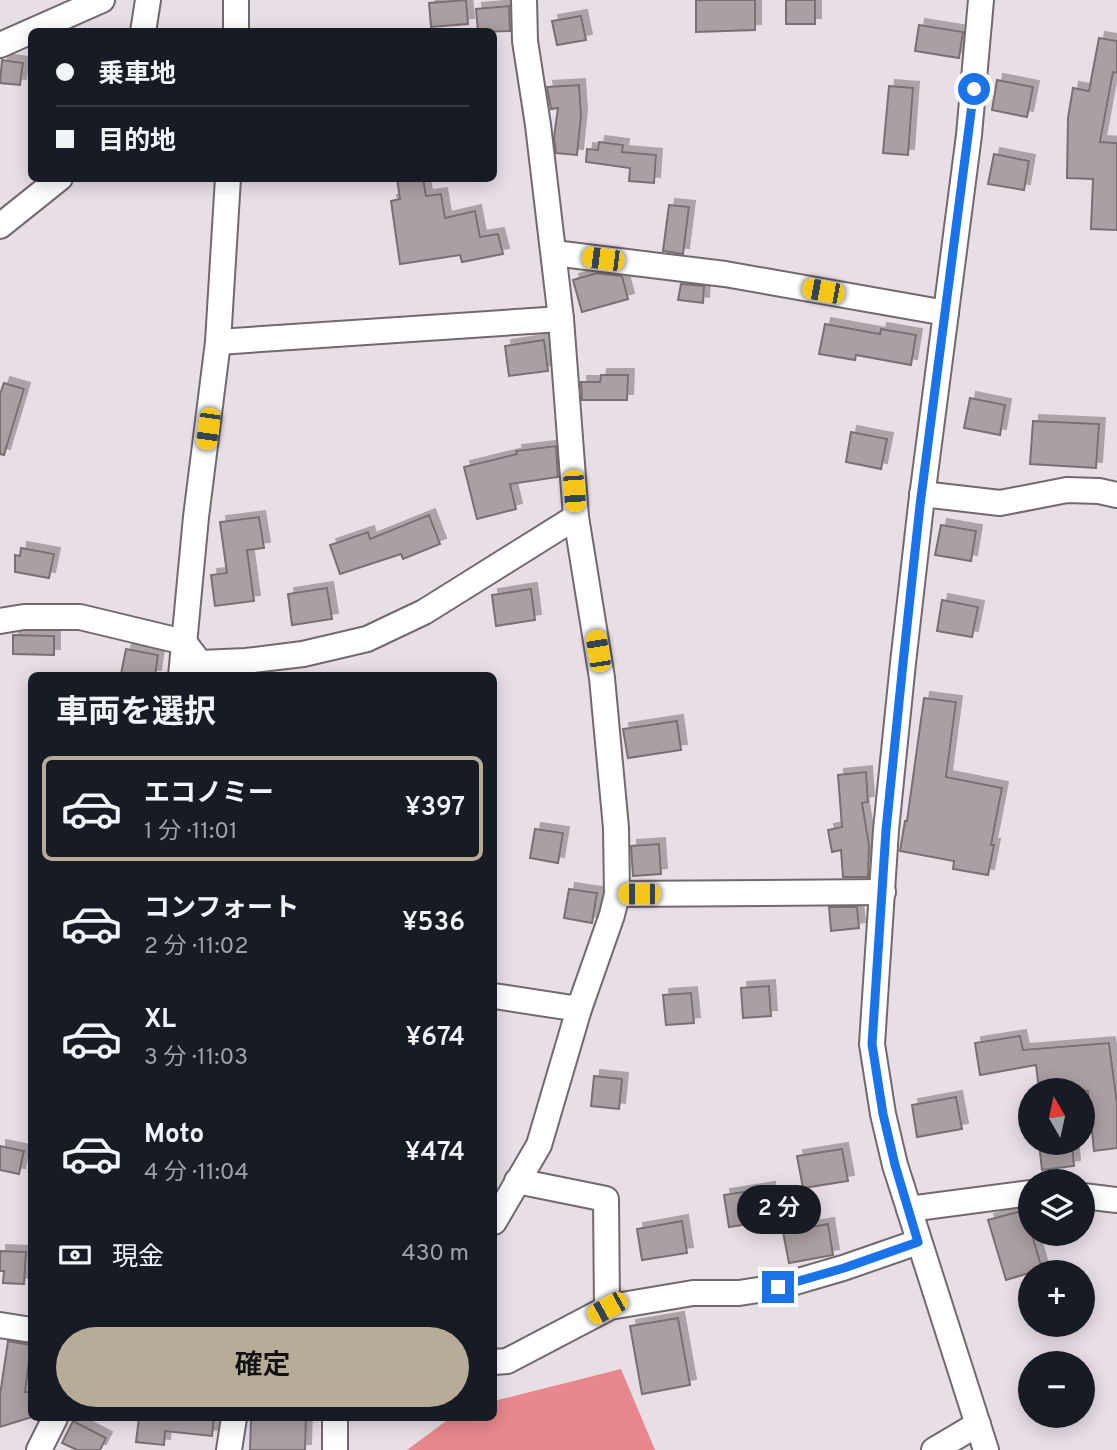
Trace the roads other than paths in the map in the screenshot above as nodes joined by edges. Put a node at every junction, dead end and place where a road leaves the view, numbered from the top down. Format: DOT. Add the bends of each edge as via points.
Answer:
graph roads {
  1 [pos="102,0"];
  2 [pos="148,0"];
  3 [pos="236,0"];
  4 [pos="523,0"];
  5 [pos="981,0"];
  6 [pos="37,28"];
  7 [pos="144,28"];
  8 [pos="236,28"];
  9 [pos="28,32"];
  10 [pos="0,44"];
  11 [pos="56,182"];
  12 [pos="228,182"];
  13 [pos="0,226"];
  14 [pos="554,253"];
  15 [pos="946,313"];
  16 [pos="561,319"];
  17 [pos="218,342"];
  18 [pos="922,494"];
  19 [pos="1117,495"];
  20 [pos="576,517"];
  21 [pos="0,621"];
  22 [pos="184,642"];
  23 [pos="181,672"];
  24 [pos="883,892"];
  25 [pos="617,894"];
  26 [pos="497,996"];
  27 [pos="579,1009"];
  28 [pos="517,1181"];
  29 [pos="1018,1195"];
  30 [pos="1095,1197"];
  31 [pos="1117,1200"];
  32 [pos="909,1209"];
  33 [pos="497,1217"];
  34 [pos="918,1242"];
  35 [pos="607,1308"];
  36 [pos="0,1325"];
  37 [pos="28,1329"];
  38 [pos="497,1362"];
  39 [pos="54,1421"];
  40 [pos="234,1421"];
  41 [pos="335,1421"];
  42 [pos="978,1424"];
  43 [pos="39,1450"];
  44 [pos="229,1450"];
  45 [pos="335,1450"];
  46 [pos="934,1450"];
  47 [pos="986,1450"];
  1 -- 6 [label="street"];
  2 -- 7 [label="street"];
  3 -- 8 [label="street"];
  4 -- 14 [label="street" via="524,41"];
  5 -- 15 [label="street"];
  9 -- 10 [label="street"];
  11 -- 13 [label="street"];
  12 -- 17 [label="street"];
  14 -- 15 [label="street" via="725,274"];
  14 -- 16 [label="street"];
  15 -- 18 [label="street"];
  16 -- 17 [label="street"];
  16 -- 20 [label="street"];
  17 -- 22 [label="street"];
  18 -- 19 [label="street" via="1000,503 1067,490"];
  18 -- 24 [label="street"];
  20 -- 22 [label="street" via="424,612 367,639 303,654 200,663"];
  20 -- 25 [label="street" via="602,678"];
  21 -- 22 [label="street" via="80,617"];
  22 -- 23 [label="street"];
  24 -- 25 [label="street"];
  24 -- 32 [label="street" via="872,1044 883,1114"];
  25 -- 27 [label="street"];
  26 -- 27 [label="street"];
  27 -- 28 [label="street" via="539,1145"];
  28 -- 33 [label="street"];
  28 -- 35 [label="street" via="606,1199"];
  29 -- 32 [label="street"];
  30 -- 31 [label="street"];
  32 -- 34 [label="street"];
  34 -- 35 [label="street" via="778,1287 693,1293"];
  34 -- 42 [label="street"];
  35 -- 38 [label="street" via="507,1361"];
  36 -- 37 [label="street"];
  39 -- 43 [label="street"];
  40 -- 44 [label="street"];
  41 -- 45 [label="street"];
  42 -- 46 [label="street"];
  42 -- 47 [label="street"];
}
